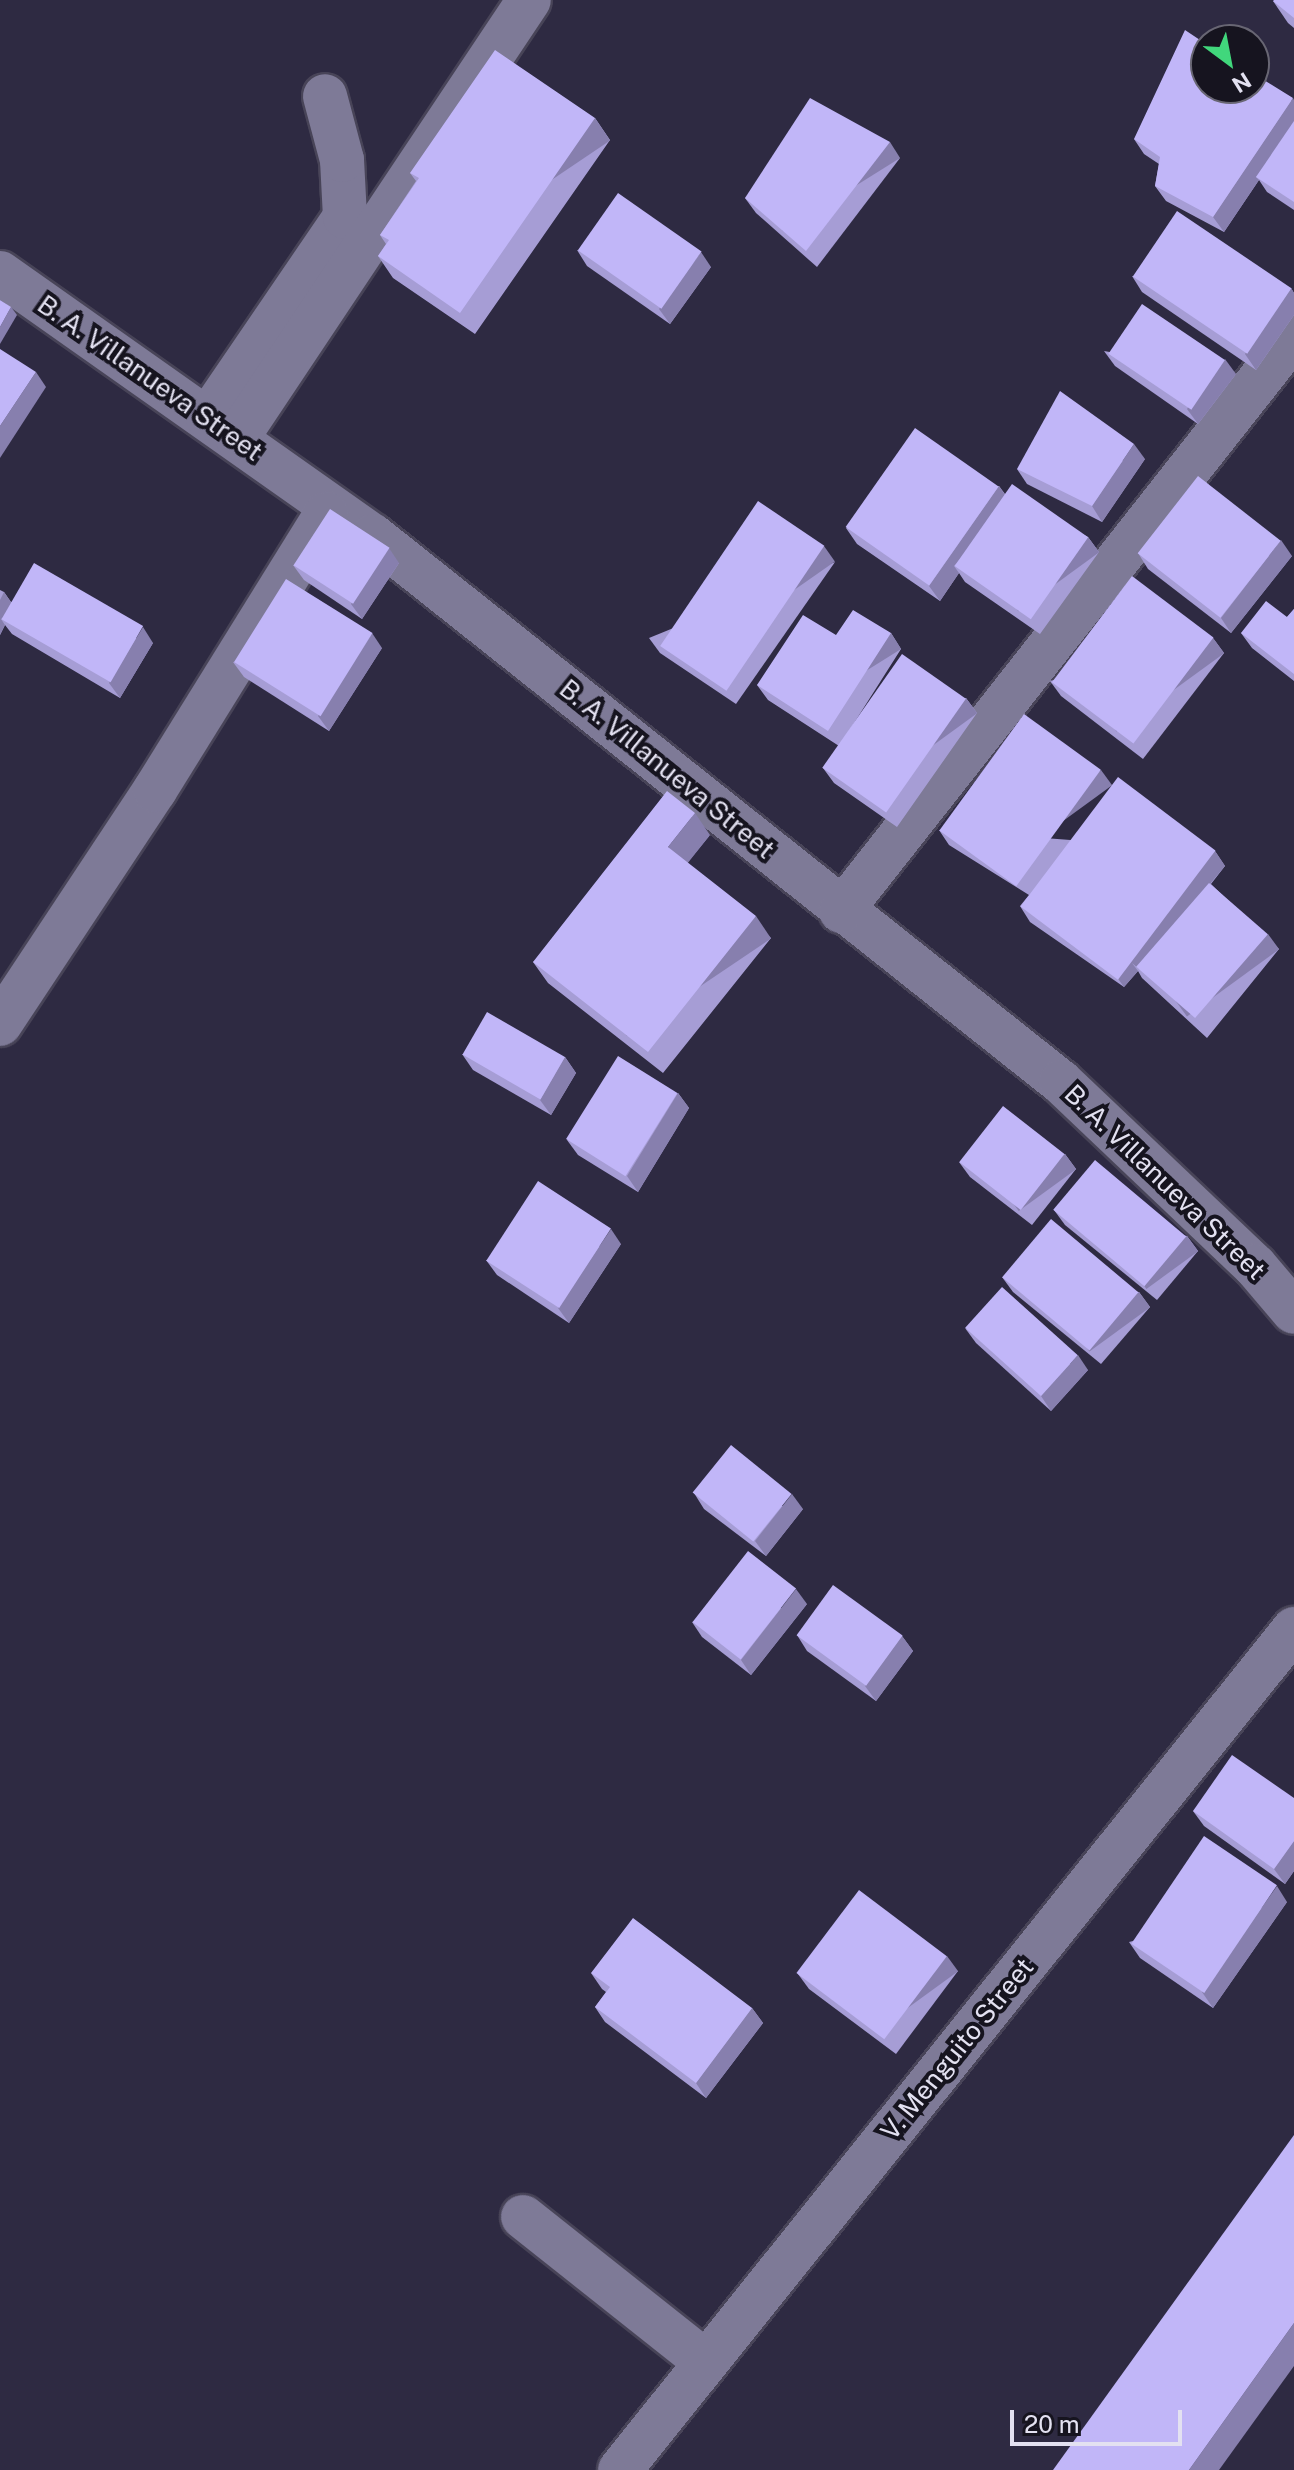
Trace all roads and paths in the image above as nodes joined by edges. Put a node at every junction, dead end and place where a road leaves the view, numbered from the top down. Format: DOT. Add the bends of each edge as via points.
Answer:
graph roads {
  1 [pos="529,0"];
  2 [pos="325,96"];
  3 [pos="0,273"];
  4 [pos="1294,336"];
  5 [pos="223,428"];
  6 [pos="331,505"];
  7 [pos="841,911"];
  8 [pos="0,1024"];
  9 [pos="1294,1312"];
  10 [pos="1294,1629"];
  11 [pos="523,2217"];
  12 [pos="706,2362"];
  13 [pos="620,2470"];
  1 -- 5 [label="street"];
  2 -- 5 [label="street" via="342,160 345,217"];
  3 -- 5 [label="street, B. A. Villanueva Street"];
  4 -- 7 [label="street"];
  5 -- 6 [label="street, B. A. Villanueva Street"];
  6 -- 7 [label="street, B. A. Villanueva Street" via="689,784"];
  6 -- 8 [label="street" via="155,790"];
  7 -- 9 [label="street, B. A. Villanueva Street" via="1061,1082 1255,1266"];
  10 -- 12 [label="street, V. Menguito Street"];
  11 -- 12 [label="street"];
  12 -- 13 [label="street, V. Menguito Street"];
}
